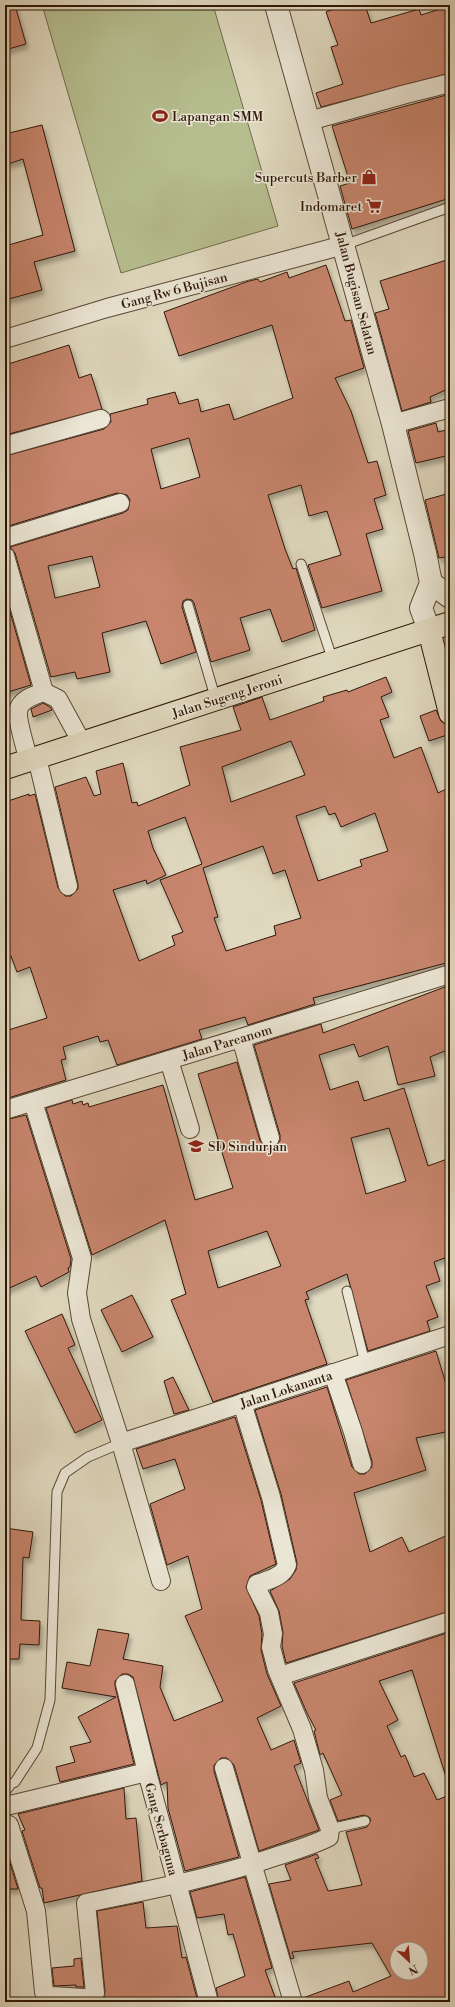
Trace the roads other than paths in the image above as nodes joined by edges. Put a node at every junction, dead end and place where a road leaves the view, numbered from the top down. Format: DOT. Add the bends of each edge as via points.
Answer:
graph roads {
  1 [pos="276,5"];
  2 [pos="450,83"];
  3 [pos="309,121"];
  4 [pos="450,207"];
  5 [pos="344,245"];
  6 [pos="5,339"];
  7 [pos="450,408"];
  8 [pos="101,419"];
  9 [pos="393,424"];
  10 [pos="5,446"];
  11 [pos="120,504"];
  12 [pos="5,538"];
  13 [pos="5,556"];
  14 [pos="301,564"];
  15 [pos="431,583"];
  16 [pos="450,597"];
  17 [pos="188,605"];
  18 [pos="450,623"];
  19 [pos="429,630"];
  20 [pos="334,661"];
  21 [pos="44,692"];
  22 [pos="216,700"];
  23 [pos="450,713"];
  24 [pos="82,743"];
  25 [pos="33,759"];
  26 [pos="5,768"];
  27 [pos="68,886"];
  28 [pos="450,974"];
  29 [pos="241,1038"];
  30 [pos="169,1060"];
  31 [pos="33,1102"];
  32 [pos="5,1110"];
  33 [pos="190,1128"];
  34 [pos="270,1138"];
  35 [pos="347,1292"];
  36 [pos="450,1335"];
  37 [pos="365,1363"];
  38 [pos="333,1373"];
  39 [pos="242,1403"];
  40 [pos="121,1443"];
  41 [pos="362,1464"];
  42 [pos="162,1581"];
  43 [pos="450,1621"];
  44 [pos="280,1676"];
  45 [pos="126,1684"];
  46 [pos="224,1768"];
  47 [pos="147,1772"];
  48 [pos="6,1800"];
  49 [pos="365,1821"];
  50 [pos="9,1825"];
  51 [pos="330,1829"];
  52 [pos="252,1864"];
  53 [pos="177,1885"];
  54 [pos="84,2000"];
  55 [pos="209,2002"];
  56 [pos="293,2002"];
  1 -- 3 [label="street, Jalan Bugisan Selatan"];
  2 -- 3 [label="street"];
  3 -- 5 [label="street, Jalan Bugisan Selatan"];
  4 -- 5 [label="lane"];
  5 -- 6 [label="street, Gang Rw 6 Bujisan" via="107,308"];
  5 -- 9 [label="street, Jalan Bugisan Selatan"];
  7 -- 9 [label="street"];
  8 -- 10 [label="street"];
  9 -- 15 [label="street, Jalan Bugisan Selatan"];
  11 -- 12 [label="street"];
  13 -- 21 [label="street"];
  14 -- 20 [label="lane"];
  15 -- 16 [label="street"];
  15 -- 19 [label="street" via="421,608"];
  17 -- 22 [label="lane"];
  18 -- 19 [label="main road, Jalan Sugeng Jeroni"];
  19 -- 20 [label="main road, Jalan Sugeng Jeroni"];
  19 -- 23 [label="main road"];
  20 -- 22 [label="main road, Jalan Sugeng Jeroni"];
  21 -- 24 [label="street" via="58,699"];
  21 -- 25 [label="street" via="31,696 18,712"];
  22 -- 24 [label="main road, Jalan Sugeng Jeroni"];
  24 -- 25 [label="main road, Jalan Sugeng Jeroni"];
  25 -- 26 [label="main road, Jalan Sugeng Jeroni"];
  25 -- 27 [label="street"];
  28 -- 29 [label="street, Jalan Pareanom"];
  29 -- 30 [label="street, Jalan Pareanom"];
  29 -- 34 [label="street"];
  30 -- 31 [label="street, Jalan Pareanom"];
  30 -- 33 [label="street"];
  31 -- 32 [label="street, Jalan Pareanom"];
  31 -- 40 [label="street" via="82,1258 77,1293 81,1319"];
  35 -- 37 [label="lane"];
  36 -- 37 [label="street, Jalan Lokananta"];
  37 -- 38 [label="street, Jalan Lokananta"];
  38 -- 39 [label="street, Jalan Lokananta"];
  38 -- 41 [label="street" via="354,1432"];
  39 -- 40 [label="street, Jalan Lokananta"];
  39 -- 44 [label="street" via="271,1497 287,1565 285,1570 274,1578 257,1584 256,1587 269,1613 273,1634 271,1647"];
  40 -- 42 [label="street"];
  40 -- 48 [label="lane" via="88,1457 65,1473 57,1492 50,1700 37,1748 15,1782 11,1784"];
  43 -- 44 [label="street"];
  44 -- 51 [label="street" via="302,1729 314,1770 318,1798"];
  45 -- 47 [label="street"];
  46 -- 52 [label="street"];
  47 -- 48 [label="street, Gang Serbaguna"];
  47 -- 53 [label="street, Gang Serbaguna"];
  49 -- 51 [label="lane"];
  50 -- 54 [label="street" via="36,1911 44,1992 51,1996"];
  51 -- 52 [label="street" via="329,1837 314,1844"];
  52 -- 53 [label="street"];
  52 -- 56 [label="street"];
  53 -- 54 [label="street" via="86,1903 95,1993 93,1998"];
  53 -- 55 [label="street, Gang Serbaguna"];
}
